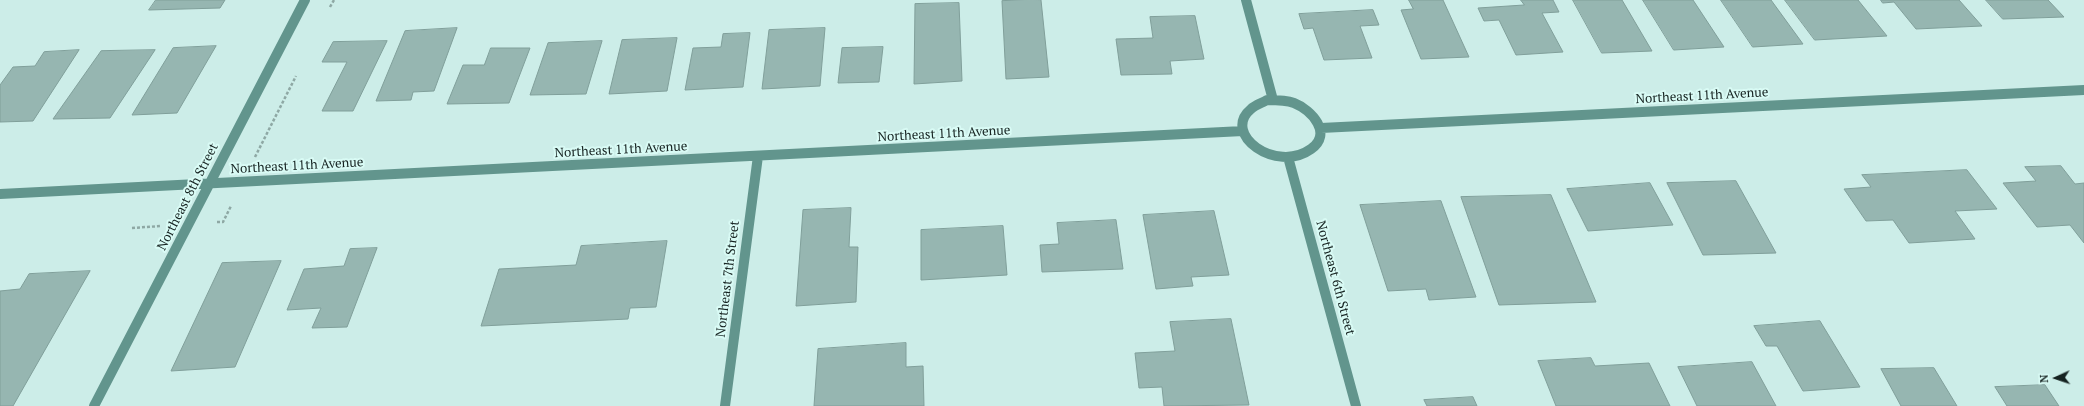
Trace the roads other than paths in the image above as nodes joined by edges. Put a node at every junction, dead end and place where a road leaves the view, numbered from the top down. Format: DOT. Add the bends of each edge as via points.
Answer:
graph roads {
  1 [pos="305,0"];
  2 [pos="1246,0"];
  3 [pos="2084,90"];
  4 [pos="1274,100"];
  5 [pos="1321,128"];
  6 [pos="1243,131"];
  7 [pos="758,156"];
  8 [pos="1288,157"];
  9 [pos="210,184"];
  10 [pos="0,194"];
  11 [pos="94,406"];
  12 [pos="726,406"];
  13 [pos="1356,406"];
  1 -- 9 [label="street, Northeast 8th Street"];
  2 -- 4 [label="street"];
  3 -- 5 [label="street, Northeast 11th Avenue"];
  4 -- 5 [label="street" via="1306,108 1315,116"];
  4 -- 6 [label="street" via="1255,104 1247,111 1242,120"];
  5 -- 8 [label="street" via="1318,144 1300,156"];
  6 -- 7 [label="street, Northeast 11th Avenue"];
  6 -- 8 [label="street" via="1252,146 1275,156"];
  7 -- 9 [label="street, Northeast 11th Avenue"];
  7 -- 12 [label="street, Northeast 7th Street"];
  8 -- 13 [label="street, Northeast 6th Street"];
  9 -- 10 [label="street, Northeast 11th Avenue"];
  9 -- 11 [label="street, Northeast 8th Street"];
}
